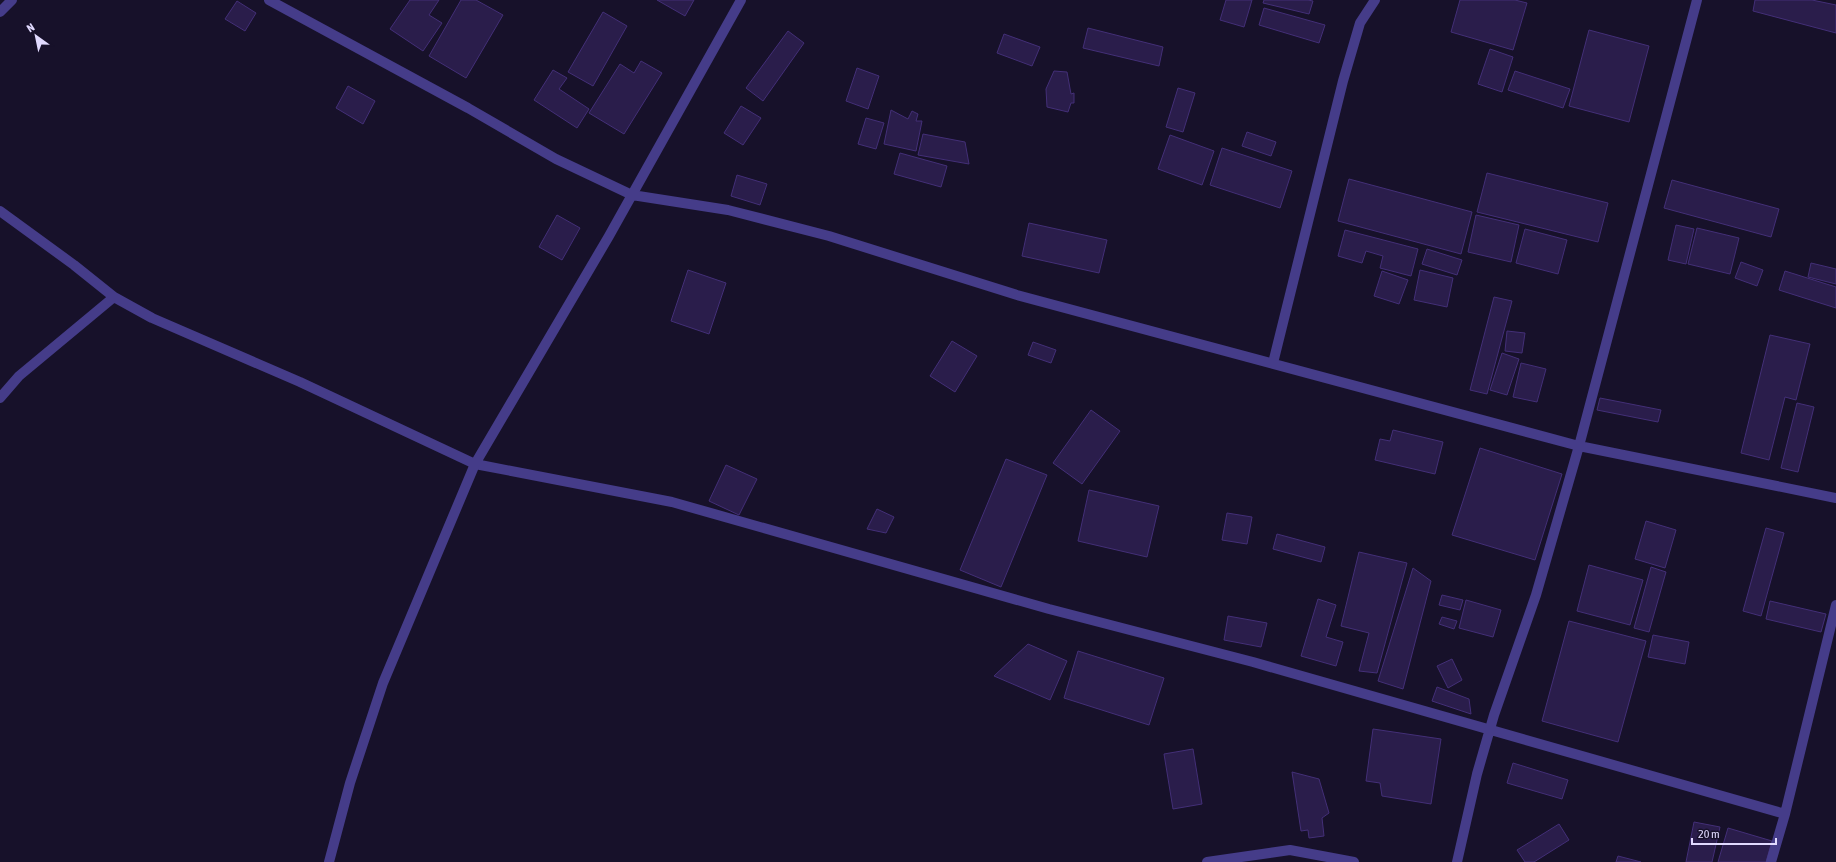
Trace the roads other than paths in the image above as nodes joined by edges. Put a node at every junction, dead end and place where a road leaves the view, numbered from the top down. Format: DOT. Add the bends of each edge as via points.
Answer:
graph roads {
  1 [pos="12,0"];
  2 [pos="269,0"];
  3 [pos="741,0"];
  4 [pos="1375,0"];
  5 [pos="1697,0"];
  6 [pos="0,12"];
  7 [pos="632,195"];
  8 [pos="0,211"];
  9 [pos="114,297"];
  10 [pos="1273,363"];
  11 [pos="0,398"];
  12 [pos="1579,446"];
  13 [pos="475,464"];
  14 [pos="1836,498"];
  15 [pos="1836,605"];
  16 [pos="1490,730"];
  17 [pos="1785,814"];
  18 [pos="329,862"];
  19 [pos="1207,862"];
  20 [pos="1354,862"];
  21 [pos="1457,862"];
  22 [pos="1771,862"];
  1 -- 6 [label="street"];
  2 -- 7 [label="street" via="556,159"];
  3 -- 7 [label="street"];
  4 -- 10 [label="street" via="1360,23 1343,81"];
  5 -- 12 [label="street"];
  7 -- 10 [label="street" via="728,210 822,234 1017,294"];
  7 -- 13 [label="street"];
  8 -- 9 [label="street"];
  9 -- 11 [label="street" via="19,376"];
  9 -- 13 [label="street" via="152,318 300,382"];
  10 -- 12 [label="street"];
  12 -- 14 [label="street"];
  12 -- 16 [label="street" via="1536,595"];
  13 -- 16 [label="street" via="672,502"];
  13 -- 18 [label="street" via="383,683 350,784"];
  15 -- 17 [label="street"];
  16 -- 17 [label="street"];
  16 -- 21 [label="street"];
  17 -- 22 [label="street"];
  19 -- 20 [label="street" via="1290,850"];
}
